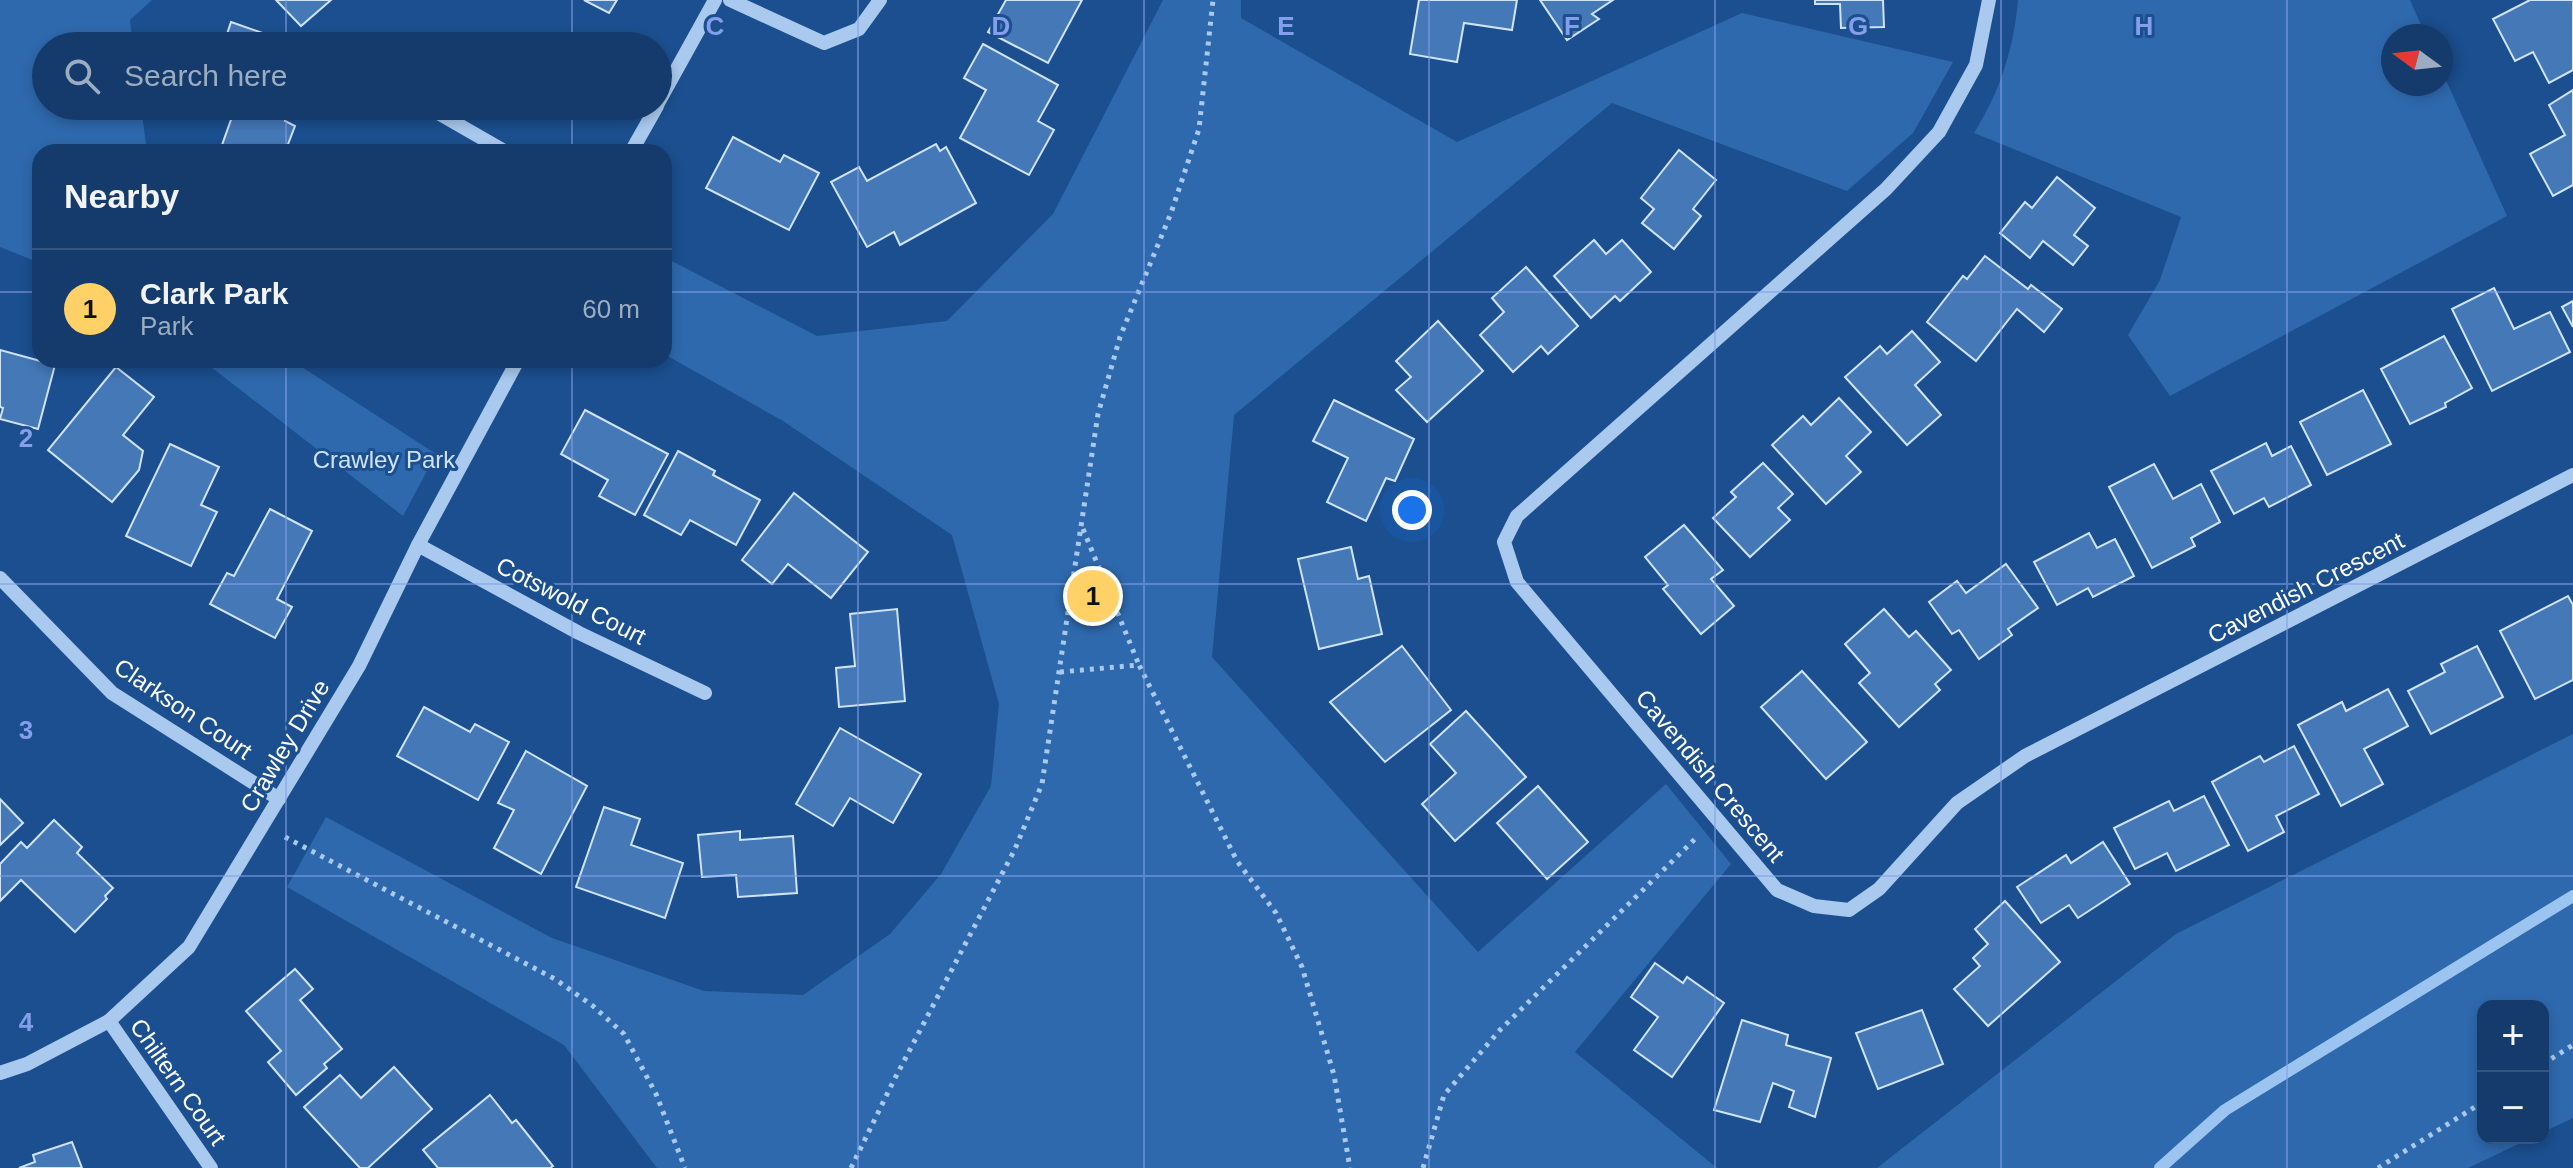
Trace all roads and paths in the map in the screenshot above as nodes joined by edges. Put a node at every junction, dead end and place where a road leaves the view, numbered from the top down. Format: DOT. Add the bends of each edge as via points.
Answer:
graph roads {
  1 [pos="715,0"];
  2 [pos="730,0"];
  3 [pos="880,0"];
  4 [pos="1213,0"];
  5 [pos="1989,0"];
  6 [pos="672,78"];
  7 [pos="450,120"];
  8 [pos="649,120"];
  9 [pos="492,144"];
  10 [pos="635,144"];
  11 [pos="514,368"];
  12 [pos="2573,475"];
  13 [pos="1082,528"];
  14 [pos="418,545"];
  15 [pos="0,578"];
  16 [pos="1139,665"];
  17 [pos="1060,672"];
  18 [pos="705,693"];
  19 [pos="279,799"];
  20 [pos="1717,817"];
  21 [pos="263,826"];
  22 [pos="109,1021"];
  23 [pos="2573,1045"];
  24 [pos="2549,1060"];
  25 [pos="0,1073"];
  26 [pos="2477,1106"];
  27 [pos="211,1168"];
  28 [pos="685,1168"];
  29 [pos="851,1168"];
  30 [pos="1350,1168"];
  31 [pos="1423,1168"];
  32 [pos="2378,1168"];
  1 -- 6 [label="street"];
  2 -- 3 [label="street" via="824,43 859,29"];
  4 -- 13 [label="path" via="1199,129 1120,337 1098,414"];
  5 -- 20 [label="street, Cavendish Crescent" via="1976,65 1939,132 1886,189 1517,516 1504,542 1517,582"];
  7 -- 9 [label="street"];
  8 -- 10 [label="street"];
  11 -- 14 [label="street, Crawley Drive"];
  12 -- 20 [label="street, Cavendish Crescent" via="2025,756 1957,803 1879,889 1849,910 1814,906 1777,890"];
  13 -- 16 [label="path"];
  13 -- 17 [label="path"];
  14 -- 18 [label="street, Cotswold Court" via="579,633"];
  14 -- 19 [label="street, Crawley Drive" via="359,666"];
  15 -- 19 [label="street, Clarkson Court" via="112,693"];
  16 -- 17 [label="path"];
  16 -- 30 [label="path" via="1237,861 1276,913 1302,967 1334,1075"];
  17 -- 29 [label="path" via="1042,784 1015,849"];
  19 -- 21 [label="street, Crawley Drive"];
  20 -- 31 [label="path" via="1500,1030 1444,1095"];
  21 -- 22 [label="street, Crawley Drive" via="189,947"];
  21 -- 28 [label="path" via="555,979 593,1006 624,1034 656,1094"];
  22 -- 25 [label="street, Crawley Drive"];
  22 -- 27 [label="street, Chiltern Court"];
  23 -- 24 [label="path"];
  26 -- 32 [label="path"];
}
